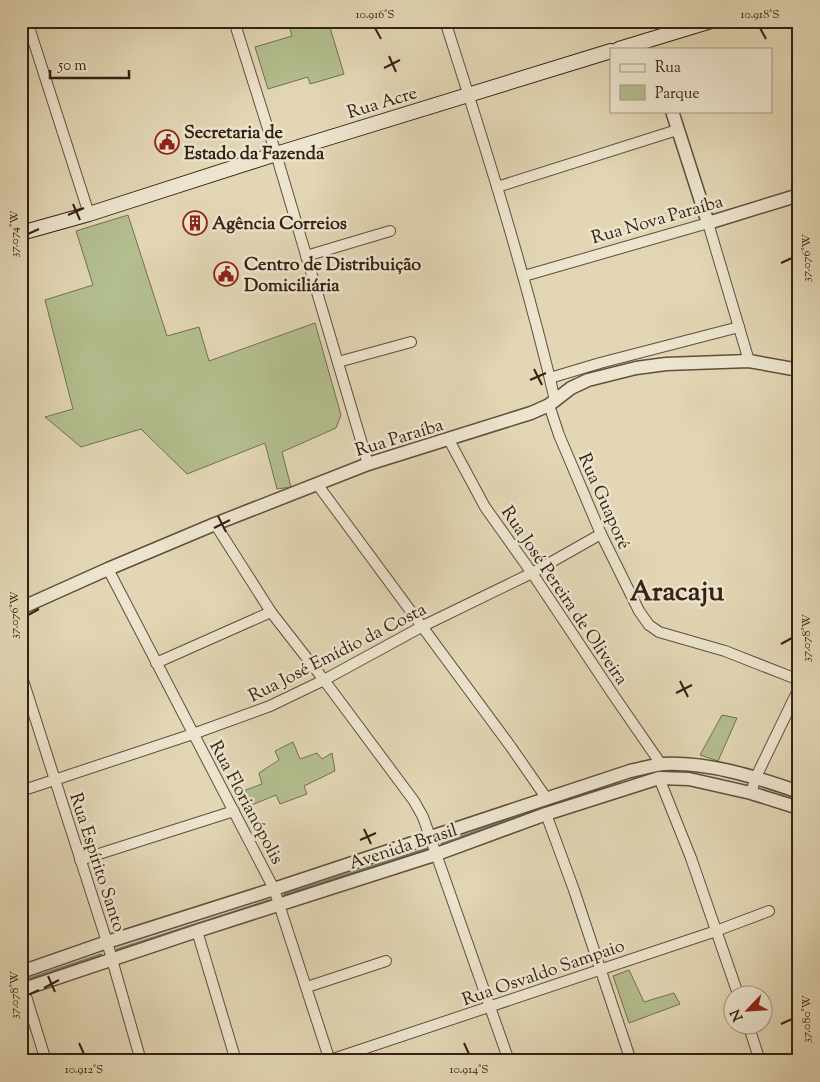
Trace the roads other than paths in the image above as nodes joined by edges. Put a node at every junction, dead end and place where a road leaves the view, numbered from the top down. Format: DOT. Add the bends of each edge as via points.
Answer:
graph roads {
  1 [pos="27,21"];
  2 [pos="234,21"];
  3 [pos="445,21"];
  4 [pos="711,21"];
  5 [pos="651,44"];
  6 [pos="625,48"];
  7 [pos="610,51"];
  8 [pos="469,95"];
  9 [pos="672,112"];
  10 [pos="677,130"];
  11 [pos="276,154"];
  12 [pos="497,187"];
  13 [pos="799,195"];
  14 [pos="89,214"];
  15 [pos="708,223"];
  16 [pos="390,231"];
  17 [pos="21,233"];
  18 [pos="306,256"];
  19 [pos="524,276"];
  20 [pos="739,327"];
  21 [pos="411,342"];
  22 [pos="749,361"];
  23 [pos="338,362"];
  24 [pos="799,370"];
  25 [pos="550,378"];
  26 [pos="552,402"];
  27 [pos="449,440"];
  28 [pos="368,464"];
  29 [pos="317,484"];
  30 [pos="215,524"];
  31 [pos="601,534"];
  32 [pos="108,568"];
  33 [pos="532,573"];
  34 [pos="21,608"];
  35 [pos="271,612"];
  36 [pos="423,626"];
  37 [pos="156,663"];
  38 [pos="21,674"];
  39 [pos="324,680"];
  40 [pos="799,680"];
  41 [pos="799,688"];
  42 [pos="193,734"];
  43 [pos="661,764"];
  44 [pos="756,777"];
  45 [pos="659,778"];
  46 [pos="54,781"];
  47 [pos="21,792"];
  48 [pos="799,792"];
  49 [pos="752,793"];
  50 [pos="547,799"];
  51 [pos="799,808"];
  52 [pos="234,811"];
  53 [pos="546,814"];
  54 [pos="432,838"];
  55 [pos="437,854"];
  56 [pos="80,860"];
  57 [pos="274,889"];
  58 [pos="280,905"];
  59 [pos="770,912"];
  60 [pos="196,931"];
  61 [pos="716,931"];
  62 [pos="107,942"];
  63 [pos="111,960"];
  64 [pos="386,960"];
  65 [pos="601,969"];
  66 [pos="21,972"];
  67 [pos="735,984"];
  68 [pos="22,986"];
  69 [pos="307,987"];
  70 [pos="491,1006"];
  71 [pos="751,1034"];
  72 [pos="329,1060"];
  73 [pos="46,1061"];
  74 [pos="141,1061"];
  75 [pos="236,1061"];
  76 [pos="509,1061"];
  77 [pos="631,1061"];
  78 [pos="760,1061"];
  1 -- 14 [label="street"];
  2 -- 11 [label="street"];
  3 -- 8 [label="street, Rua Guaporé"];
  4 -- 5 [label="main road"];
  5 -- 6 [label="main road"];
  7 -- 8 [label="main road, Rua Acre"];
  8 -- 11 [label="main road, Rua Acre"];
  8 -- 12 [label="street, Rua Guaporé"];
  9 -- 10 [label="street"];
  10 -- 12 [label="street"];
  10 -- 15 [label="street"];
  11 -- 14 [label="main road, Rua Acre"];
  11 -- 18 [label="street"];
  12 -- 19 [label="street, Rua Guaporé"];
  13 -- 15 [label="street, Rua Nova Paraíba"];
  14 -- 17 [label="main road, Rua Acre"];
  15 -- 19 [label="street, Rua Nova Paraíba"];
  15 -- 20 [label="street"];
  16 -- 18 [label="street"];
  18 -- 23 [label="street"];
  19 -- 25 [label="street, Rua Guaporé"];
  20 -- 22 [label="street"];
  20 -- 25 [label="street"];
  21 -- 23 [label="street"];
  22 -- 24 [label="street, Rua Paraíba"];
  22 -- 26 [label="street, Rua Paraíba" via="636,368 588,380"];
  23 -- 28 [label="street"];
  25 -- 26 [label="street, Rua Guaporé"];
  26 -- 27 [label="street, Rua Paraíba" via="515,419"];
  26 -- 31 [label="street, Rua Guaporé" via="559,435"];
  27 -- 28 [label="street, Rua Paraíba"];
  27 -- 33 [label="street, Rua José Pereira de Oliveira" via="485,507"];
  28 -- 29 [label="street, Rua Paraíba"];
  29 -- 30 [label="street, Rua Paraíba"];
  29 -- 36 [label="street"];
  30 -- 32 [label="street, Rua Paraíba"];
  30 -- 35 [label="street"];
  31 -- 33 [label="street, Rua José Emídio da Costa"];
  31 -- 40 [label="street, Rua Guaporé" via="640,611 654,629"];
  32 -- 34 [label="street, Rua Paraíba"];
  32 -- 37 [label="street, Rua Florianópolis"];
  33 -- 36 [label="street, Rua José Emídio da Costa"];
  33 -- 43 [label="street, Rua José Pereira de Oliveira"];
  35 -- 37 [label="street"];
  35 -- 39 [label="street"];
  36 -- 39 [label="street, Rua José Emídio da Costa"];
  36 -- 50 [label="street"];
  37 -- 42 [label="street, Rua Florianópolis"];
  38 -- 46 [label="street, Rua Espírito Santo"];
  39 -- 42 [label="street, Rua José Emídio da Costa" via="244,717"];
  39 -- 54 [label="street" via="414,801"];
  41 -- 44 [label="street"];
  42 -- 46 [label="street, Rua José Emídio da Costa"];
  42 -- 52 [label="street, Rua Florianópolis"];
  43 -- 44 [label="street, Avenida Brasil" via="684,764"];
  43 -- 50 [label="street, Avenida Brasil"];
  44 -- 48 [label="street, Avenida Brasil"];
  44 -- 49 [label="street"];
  45 -- 49 [label="street, Avenida Brasil" via="689,779"];
  45 -- 53 [label="street, Avenida Brasil"];
  45 -- 61 [label="street"];
  46 -- 47 [label="street, Rua José Emídio da Costa"];
  46 -- 56 [label="street, Rua Espírito Santo"];
  49 -- 51 [label="street, Avenida Brasil"];
  50 -- 54 [label="street, Avenida Brasil"];
  52 -- 56 [label="street"];
  52 -- 57 [label="street, Rua Florianópolis"];
  53 -- 55 [label="street, Avenida Brasil"];
  53 -- 65 [label="street"];
  54 -- 55 [label="street"];
  54 -- 57 [label="street, Avenida Brasil"];
  55 -- 58 [label="street, Avenida Brasil"];
  55 -- 70 [label="street"];
  56 -- 62 [label="street, Rua Espírito Santo"];
  57 -- 58 [label="street, Rua Florianópolis"];
  57 -- 62 [label="street, Avenida Brasil"];
  58 -- 60 [label="street, Avenida Brasil"];
  58 -- 69 [label="street, Rua Florianópolis"];
  59 -- 61 [label="street, Rua Osvaldo Sampaio"];
  60 -- 63 [label="street, Avenida Brasil"];
  60 -- 75 [label="street"];
  61 -- 65 [label="street, Rua Osvaldo Sampaio"];
  61 -- 67 [label="street"];
  62 -- 63 [label="street, Rua Espírito Santo"];
  62 -- 66 [label="street, Avenida Brasil"];
  63 -- 68 [label="street, Avenida Brasil"];
  63 -- 74 [label="street, Rua Espírito Santo"];
  64 -- 69 [label="street"];
  65 -- 70 [label="street, Rua Osvaldo Sampaio"];
  65 -- 77 [label="street"];
  68 -- 73 [label="street"];
  69 -- 72 [label="street, Rua Florianópolis"];
  70 -- 72 [label="street, Rua Osvaldo Sampaio"];
  70 -- 76 [label="street"];
  71 -- 78 [label="street"];
}
